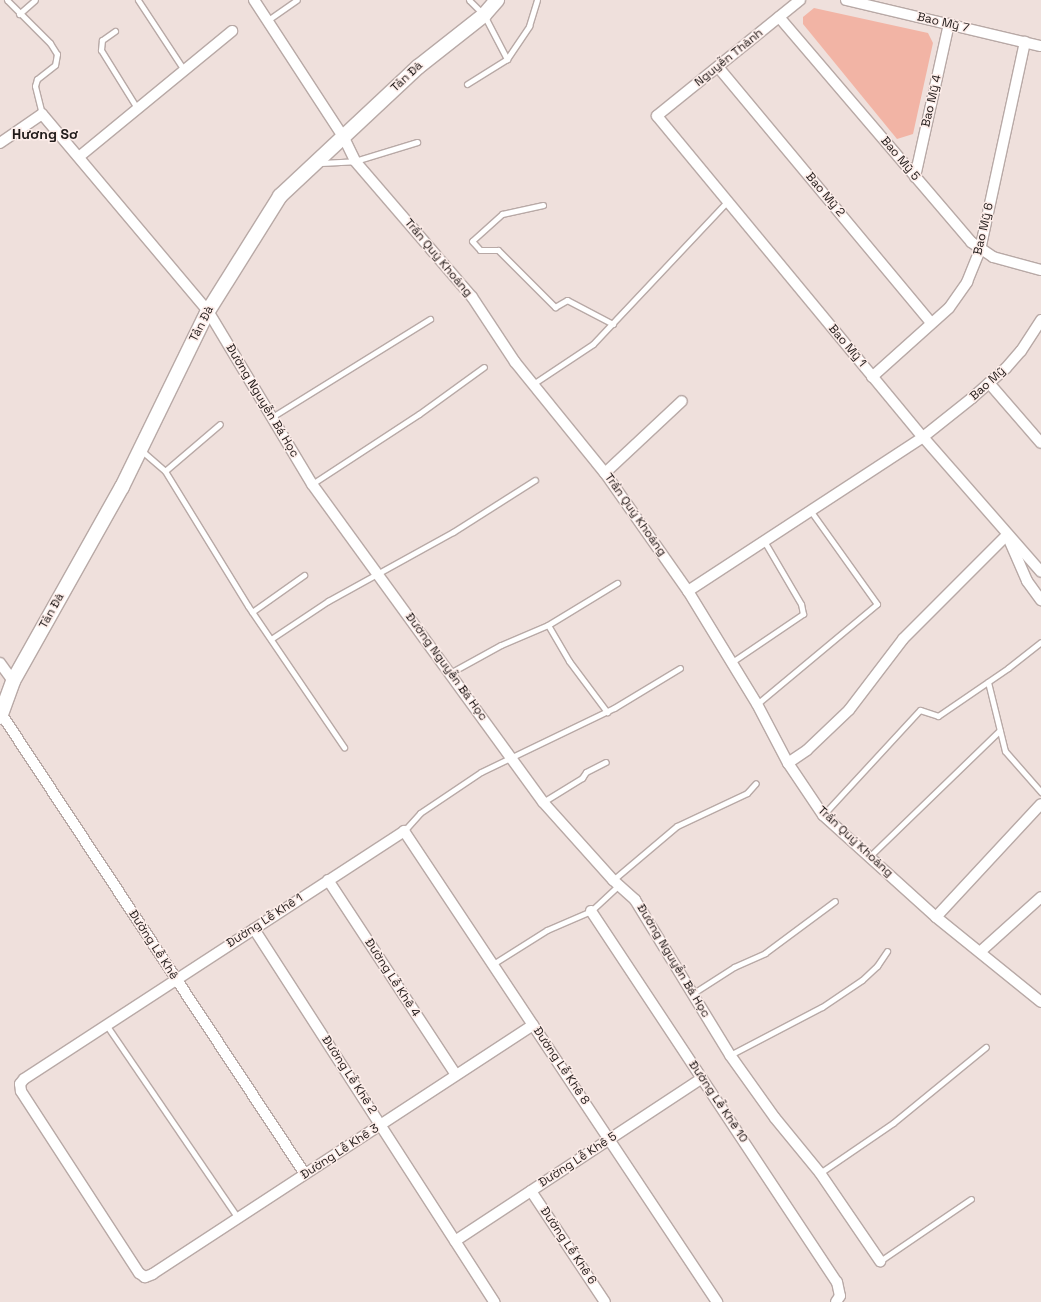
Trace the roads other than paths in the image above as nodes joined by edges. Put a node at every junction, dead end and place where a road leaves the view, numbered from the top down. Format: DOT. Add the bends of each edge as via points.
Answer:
graph roads {
  1 [pos="7,0"];
  2 [pos="35,0"];
  3 [pos="138,0"];
  4 [pos="254,0"];
  5 [pos="297,0"];
  6 [pos="469,0"];
  7 [pos="497,0"];
  8 [pos="537,0"];
  9 [pos="800,0"];
  10 [pos="846,0"];
  11 [pos="20,14"];
  12 [pos="484,15"];
  13 [pos="779,17"];
  14 [pos="268,20"];
  15 [pos="949,24"];
  16 [pos="115,31"];
  17 [pos="232,31"];
  18 [pos="1025,42"];
  19 [pos="1041,46"];
  20 [pos="507,59"];
  21 [pos="718,67"];
  22 [pos="184,70"];
  23 [pos="467,84"];
  24 [pos="137,108"];
  25 [pos="42,114"];
  26 [pos="657,116"];
  27 [pos="344,138"];
  28 [pos="417,142"];
  29 [pos="0,143"];
  30 [pos="80,156"];
  31 [pos="355,161"];
  32 [pos="316,164"];
  33 [pos="915,177"];
  34 [pos="728,202"];
  35 [pos="543,205"];
  36 [pos="980,250"];
  37 [pos="1041,270"];
  38 [pos="208,311"];
  39 [pos="430,319"];
  40 [pos="1041,320"];
  41 [pos="932,323"];
  42 [pos="613,324"];
  43 [pos="484,367"];
  44 [pos="872,377"];
  45 [pos="989,383"];
  46 [pos="533,384"];
  47 [pos="682,401"];
  48 [pos="272,417"];
  49 [pos="220,424"];
  50 [pos="923,437"];
  51 [pos="1041,443"];
  52 [pos="140,449"];
  53 [pos="165,471"];
  54 [pos="605,473"];
  55 [pos="535,480"];
  56 [pos="312,484"];
  57 [pos="810,509"];
  58 [pos="1006,535"];
  59 [pos="764,540"];
  60 [pos="378,571"];
  61 [pos="1041,572"];
  62 [pos="304,575"];
  63 [pos="617,583"];
  64 [pos="688,591"];
  65 [pos="1041,600"];
  66 [pos="252,612"];
  67 [pos="548,625"];
  68 [pos="271,639"];
  69 [pos="1041,642"];
  70 [pos="732,662"];
  71 [pos="0,663"];
  72 [pos="680,668"];
  73 [pos="450,673"];
  74 [pos="13,681"];
  75 [pos="988,682"];
  76 [pos="757,704"];
  77 [pos="607,712"];
  78 [pos="1,716"];
  79 [pos="1000,730"];
  80 [pos="344,747"];
  81 [pos="510,758"];
  82 [pos="606,762"];
  83 [pos="788,763"];
  84 [pos="756,783"];
  85 [pos="1041,792"];
  86 [pos="543,802"];
  87 [pos="1041,804"];
  88 [pos="823,815"];
  89 [pos="404,831"];
  90 [pos="870,857"];
  91 [pos="328,880"];
  92 [pos="616,882"];
  93 [pos="1041,897"];
  94 [pos="835,901"];
  95 [pos="591,911"];
  96 [pos="936,917"];
  97 [pos="254,929"];
  98 [pos="887,951"];
  99 [pos="980,952"];
  100 [pos="493,964"];
  101 [pos="176,980"];
  102 [pos="692,994"];
  103 [pos="1041,1002"];
  104 [pos="533,1025"];
  105 [pos="107,1026"];
  106 [pos="986,1047"];
  107 [pos="730,1055"];
  108 [pos="456,1075"];
  109 [pos="702,1078"];
  110 [pos="381,1124"];
  111 [pos="609,1140"];
  112 [pos="820,1173"];
  113 [pos="306,1174"];
  114 [pos="531,1191"];
  115 [pos="971,1199"];
  116 [pos="238,1218"];
  117 [pos="454,1242"];
  118 [pos="880,1261"];
  119 [pos="146,1277"];
  120 [pos="838,1299"];
  121 [pos="494,1302"];
  122 [pos="605,1302"];
  123 [pos="717,1302"];
  1 -- 11 [label="lane"];
  2 -- 11 [label="lane"];
  3 -- 22 [label="lane"];
  4 -- 14 [label="street, Trần Quý Khoáng"];
  5 -- 14 [label="lane"];
  6 -- 12 [label="lane"];
  7 -- 12 [label="main road, Tản Đà"];
  8 -- 20 [label="lane" via="529,26"];
  9 -- 13 [label="street, Nguyễn Thành"];
  10 -- 15 [label="street, Bao Mỹ 7"];
  11 -- 25 [label="lane" via="50,43 57,54 55,65 37,79 35,86"];
  12 -- 20 [label="lane"];
  12 -- 27 [label="main road, Tản Đà" via="418,67"];
  13 -- 21 [label="street, Nguyễn Thành"];
  13 -- 33 [label="street, Bao Mỹ 5"];
  14 -- 27 [label="street, Trần Quý Khoáng"];
  15 -- 18 [label="street, Bao Mỹ 7"];
  15 -- 33 [label="street, Bao Mỹ 4"];
  16 -- 24 [label="lane" via="102,40 101,50"];
  17 -- 22 [label="street"];
  18 -- 19 [label="street, Bao Mỹ 7"];
  18 -- 36 [label="street, Bao Mỹ 6"];
  20 -- 23 [label="lane"];
  21 -- 26 [label="street, Nguyễn Thành"];
  21 -- 41 [label="street, Bao Mỹ 2"];
  22 -- 24 [label="street"];
  24 -- 30 [label="street"];
  25 -- 29 [label="street"];
  25 -- 30 [label="street, Đường Nguyễn Bá Học"];
  26 -- 34 [label="street, Bao Mỹ 1"];
  27 -- 31 [label="street, Trần Quý Khoáng"];
  27 -- 32 [label="main road, Tản Đà"];
  28 -- 31 [label="lane"];
  30 -- 38 [label="street, Đường Nguyễn Bá Học"];
  31 -- 32 [label="lane"];
  31 -- 46 [label="street, Trần Quý Khoáng" via="472,297 515,362"];
  32 -- 38 [label="main road, Tản Đà" via="280,196"];
  33 -- 36 [label="street, Bao Mỹ 5"];
  34 -- 42 [label="lane"];
  34 -- 44 [label="street, Bao Mỹ 1"];
  35 -- 42 [label="lane" via="502,214 472,241 480,250 498,250 555,307 567,300"];
  36 -- 37 [label="street, Bao Mỹ 5" via="994,257"];
  36 -- 41 [label="street, Bao Mỹ 6" via="961,293"];
  38 -- 48 [label="street, Đường Nguyễn Bá Học"];
  38 -- 52 [label="main road, Tản Đà"];
  39 -- 48 [label="lane"];
  40 -- 45 [label="street, Bao Mỹ" via="1021,351"];
  41 -- 44 [label="street, Bao Mỹ 6"];
  42 -- 46 [label="lane" via="593,344"];
  43 -- 56 [label="lane" via="420,414"];
  44 -- 50 [label="street, Bao Mỹ 1"];
  45 -- 50 [label="street, Bao Mỹ"];
  45 -- 51 [label="street"];
  46 -- 54 [label="street, Trần Quý Khoáng"];
  47 -- 54 [label="street"];
  48 -- 56 [label="street, Đường Nguyễn Bá Học"];
  49 -- 53 [label="lane"];
  50 -- 57 [label="street, Bao Mỹ"];
  50 -- 58 [label="street, Bao Mỹ 1"];
  52 -- 53 [label="lane"];
  52 -- 74 [label="main road, Tản Đà" via="122,487"];
  53 -- 66 [label="lane"];
  54 -- 64 [label="street, Trần Quý Khoáng"];
  55 -- 60 [label="lane" via="453,532"];
  56 -- 60 [label="street, Đường Nguyễn Bá Học"];
  57 -- 59 [label="street, Bao Mỹ"];
  57 -- 76 [label="lane" via="877,604"];
  58 -- 61 [label="street, Bao Mỹ 1"];
  58 -- 65 [label="street" via="1027,580"];
  58 -- 83 [label="street" via="903,639 849,710 807,750"];
  59 -- 64 [label="street, Bao Mỹ"];
  59 -- 70 [label="lane" via="801,604 803,614"];
  60 -- 68 [label="lane"];
  60 -- 73 [label="street, Đường Nguyễn Bá Học"];
  62 -- 66 [label="lane"];
  63 -- 67 [label="lane"];
  64 -- 70 [label="street, Trần Quý Khoáng"];
  66 -- 68 [label="lane"];
  67 -- 73 [label="lane" via="501,645"];
  67 -- 77 [label="lane" via="569,661"];
  68 -- 80 [label="lane"];
  69 -- 75 [label="lane"];
  70 -- 76 [label="street, Trần Quý Khoáng"];
  71 -- 74 [label="street"];
  72 -- 77 [label="lane, Đường Lễ Khê 1"];
  73 -- 81 [label="street, Đường Nguyễn Bá Học"];
  74 -- 78 [label="main road, Tản Đà"];
  75 -- 79 [label="lane"];
  75 -- 88 [label="lane" via="938,716 920,710"];
  76 -- 83 [label="street, Trần Quý Khoáng"];
  77 -- 81 [label="lane, Đường Lễ Khê 1"];
  78 -- 101 [label="street, Đường Lễ Khê"];
  79 -- 85 [label="lane" via="1005,751"];
  79 -- 90 [label="lane"];
  81 -- 86 [label="street, Đường Nguyễn Bá Học"];
  81 -- 89 [label="lane, Đường Lễ Khê 1" via="481,772 420,813"];
  82 -- 86 [label="lane" via="586,772 582,778"];
  83 -- 88 [label="street, Trần Quý Khoáng"];
  84 -- 92 [label="lane" via="747,793 677,826"];
  86 -- 92 [label="street, Đường Nguyễn Bá Học"];
  87 -- 96 [label="street"];
  88 -- 90 [label="street, Trần Quý Khoáng"];
  89 -- 91 [label="street, Đường Lễ Khê 1"];
  89 -- 100 [label="street, Đường Lễ Khê 8"];
  90 -- 96 [label="street, Trần Quý Khoáng"];
  91 -- 97 [label="street, Đường Lễ Khê 1"];
  91 -- 108 [label="street, Đường Lễ Khê 4"];
  92 -- 95 [label="lane"];
  92 -- 102 [label="street, Đường Nguyễn Bá Học" via="636,900"];
  93 -- 99 [label="street"];
  94 -- 102 [label="lane" via="765,953 734,967"];
  95 -- 100 [label="lane" via="546,930"];
  95 -- 109 [label="street, Đường Lễ Khê 10"];
  96 -- 99 [label="street, Trần Quý Khoáng"];
  97 -- 101 [label="street, Đường Lễ Khê 1"];
  97 -- 110 [label="street, Đường Lễ Khê 2"];
  98 -- 107 [label="lane" via="877,966 862,980 828,1003"];
  99 -- 103 [label="street, Trần Quý Khoáng"];
  100 -- 104 [label="street, Đường Lễ Khê 8"];
  101 -- 105 [label="street, Đường Lễ Khê 1"];
  101 -- 113 [label="street, Đường Lễ Khê"];
  102 -- 107 [label="street, Đường Nguyễn Bá Học"];
  104 -- 108 [label="street, Đường Lễ Khê 3"];
  104 -- 111 [label="street, Đường Lễ Khê 8"];
  105 -- 116 [label="lane"];
  105 -- 119 [label="street, Đường Lễ Khê 1" via="24,1079 20,1084 21,1091 135,1266"];
  106 -- 112 [label="lane" via="892,1123"];
  107 -- 112 [label="street, Đường Nguyễn Bá Học" via="775,1118"];
  108 -- 110 [label="street, Đường Lễ Khê 3"];
  109 -- 111 [label="street, Đường Lễ Khê 5"];
  109 -- 120 [label="street, Đường Lễ Khê 10" via="837,1282"];
  110 -- 113 [label="street, Đường Lễ Khê 3"];
  110 -- 117 [label="street, Đường Lễ Khê 2"];
  111 -- 114 [label="street, Đường Lễ Khê 5"];
  111 -- 123 [label="street, Đường Lễ Khê 8"];
  112 -- 118 [label="street, Đường Nguyễn Bá Học"];
  113 -- 116 [label="street, Đường Lễ Khê 3"];
  114 -- 117 [label="street, Đường Lễ Khê 5"];
  114 -- 122 [label="street, Đường Lễ Khê 6"];
  115 -- 118 [label="lane"];
  116 -- 119 [label="street, Đường Lễ Khê 3"];
  117 -- 121 [label="street, Đường Lễ Khê 2"];
}
